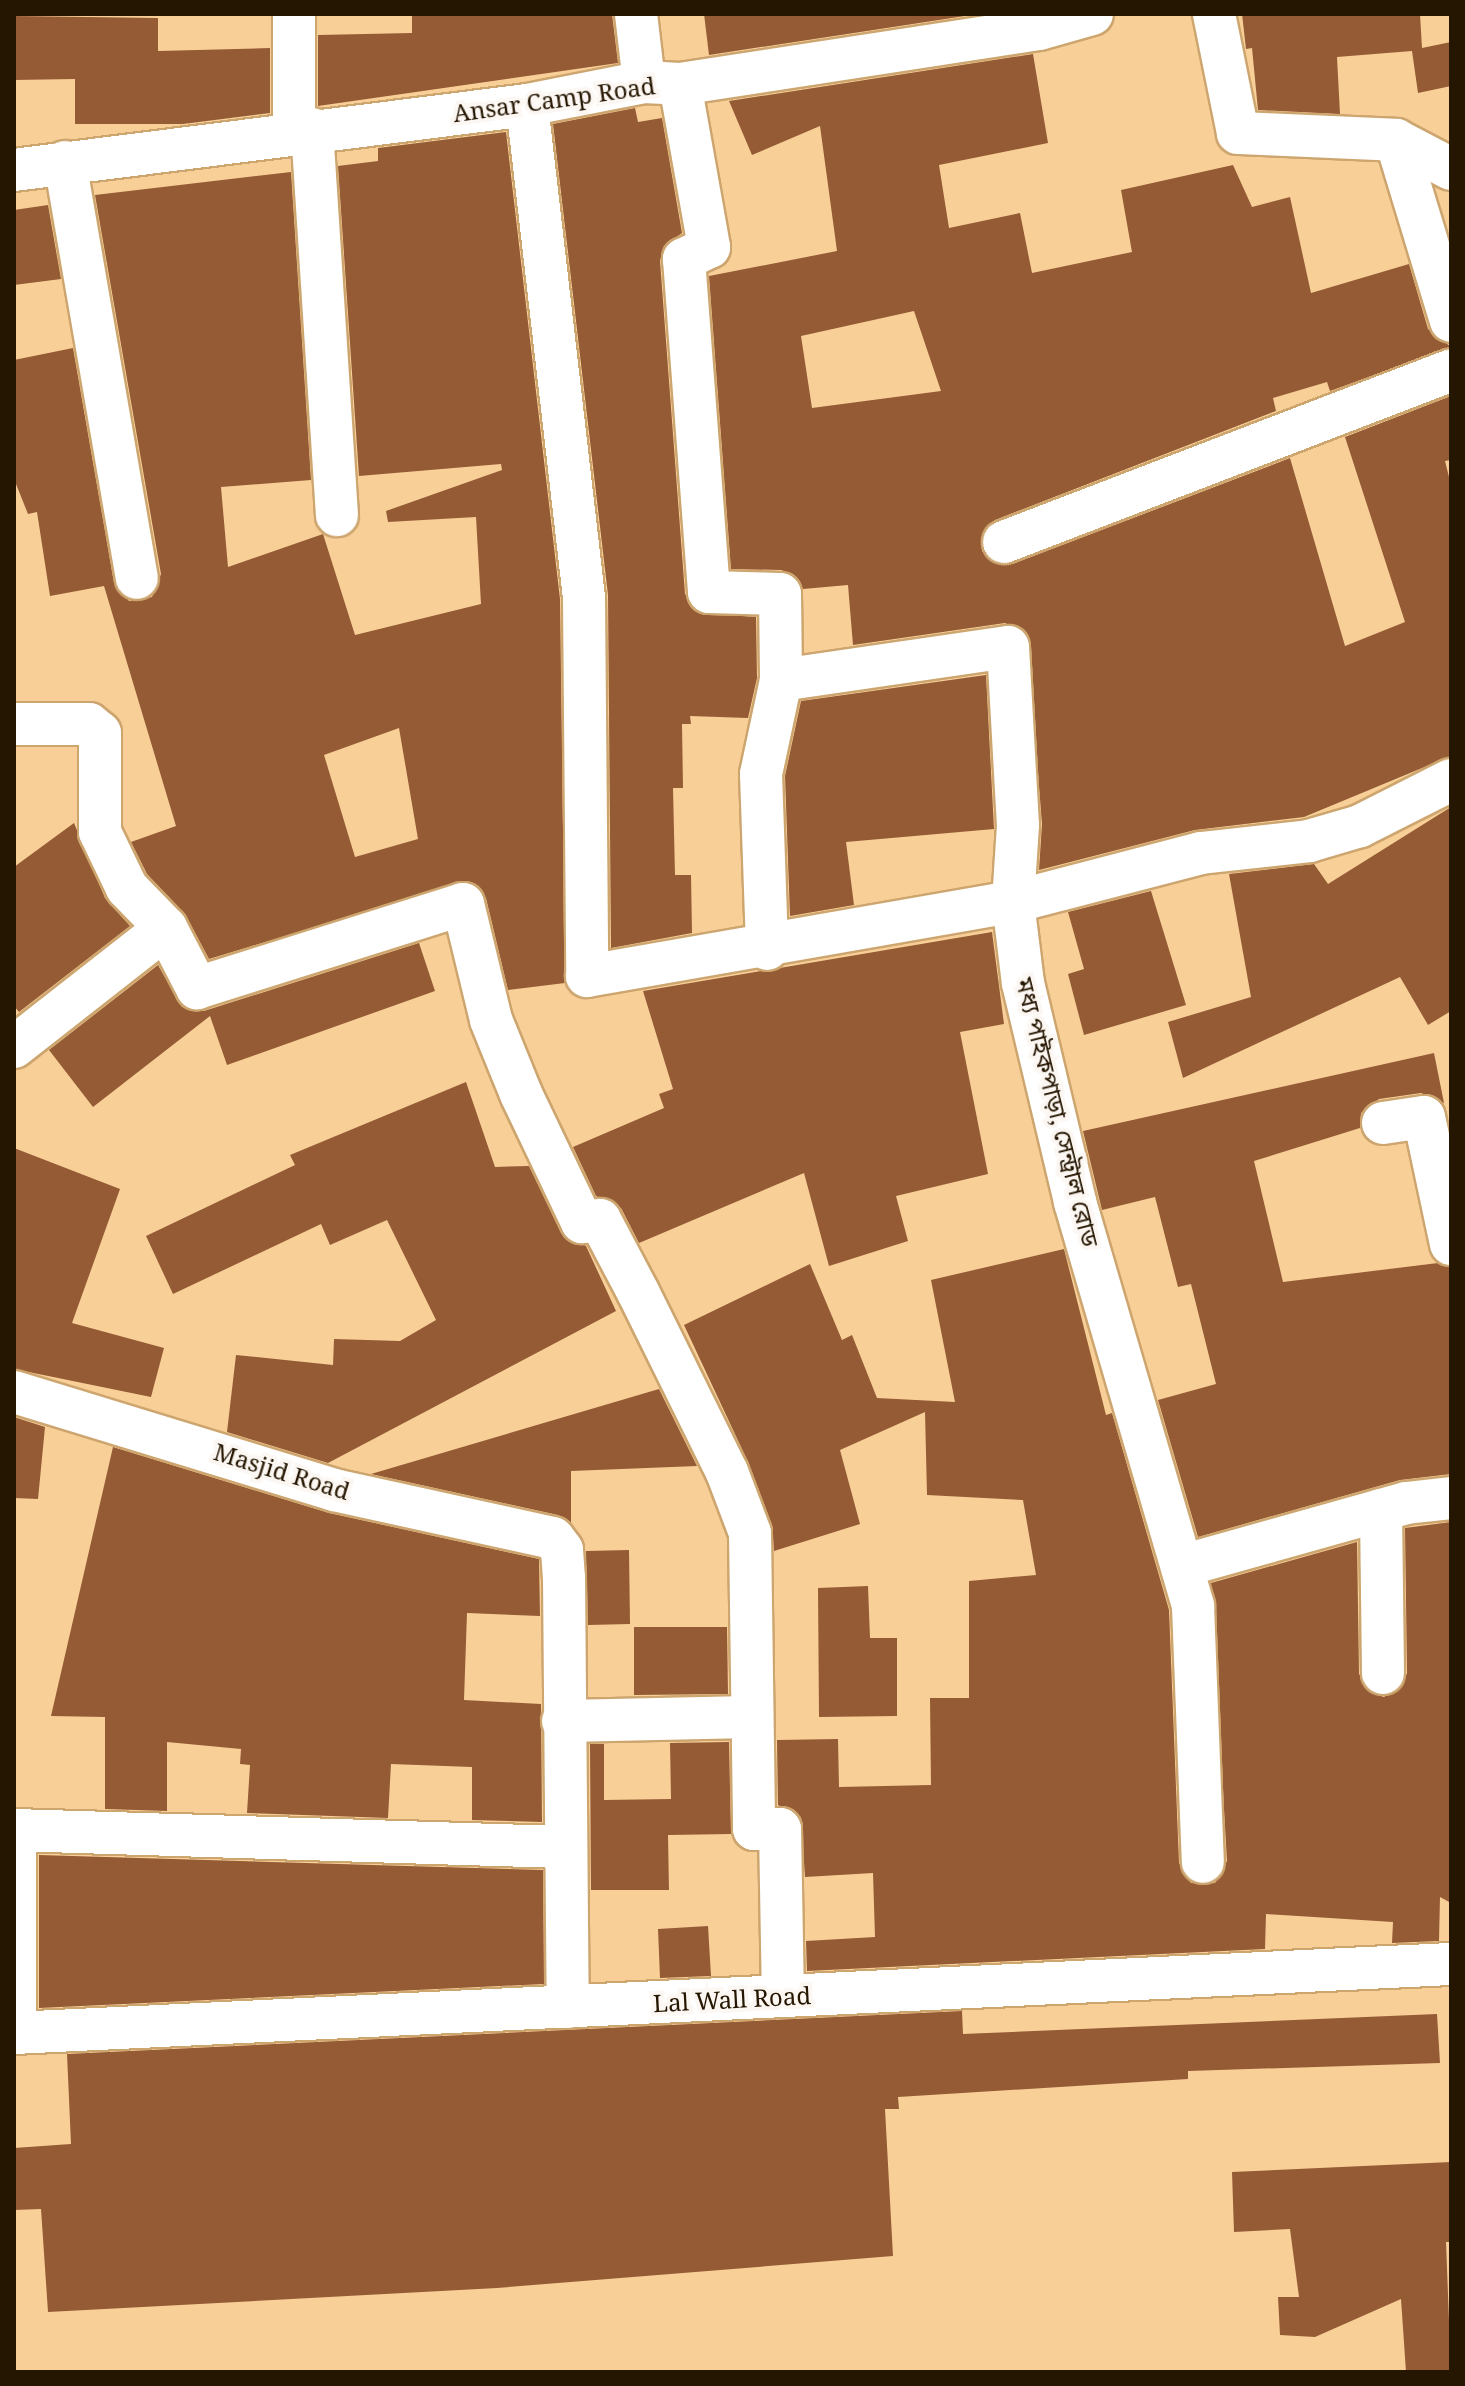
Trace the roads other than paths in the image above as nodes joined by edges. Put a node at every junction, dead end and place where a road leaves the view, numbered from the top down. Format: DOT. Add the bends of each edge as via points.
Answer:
graph roads {
  1 [pos="294,14"];
  2 [pos="636,14"];
  3 [pos="1092,14"];
  4 [pos="1214,14"];
  5 [pos="662,83"];
  6 [pos="527,105"];
  7 [pos="303,130"];
  8 [pos="1396,140"];
  9 [pos="65,162"];
  10 [pos="1451,169"];
  11 [pos="14,170"];
  12 [pos="1451,321"];
  13 [pos="1451,370"];
  14 [pos="337,515"];
  15 [pos="1004,542"];
  16 [pos="137,578"];
  17 [pos="781,680"];
  18 [pos="14,724"];
  19 [pos="1451,780"];
  20 [pos="1013,902"];
  21 [pos="166,928"];
  22 [pos="767,949"];
  23 [pos="14,1047"];
  24 [pos="1383,1123"];
  25 [pos="1451,1244"];
  26 [pos="14,1392"];
  27 [pos="1451,1498"];
  28 [pos="1381,1510"];
  29 [pos="1182,1566"];
  30 [pos="1383,1673"];
  31 [pos="752,1717"];
  32 [pos="563,1721"];
  33 [pos="14,1830"];
  34 [pos="562,1847"];
  35 [pos="1203,1862"];
  36 [pos="1451,1964"];
  37 [pos="783,1996"];
  38 [pos="568,2007"];
  39 [pos="14,2033"];
  1 -- 7 [label="street"];
  2 -- 5 [label="street"];
  3 -- 5 [label="street, Ansar Camp Road" via="1039,29"];
  4 -- 8 [label="street" via="1238,133"];
  5 -- 6 [label="street, Ansar Camp Road"];
  5 -- 17 [label="street" via="709,247 684,259 709,592 780,594"];
  6 -- 7 [label="street, Ansar Camp Road"];
  6 -- 22 [label="street" via="584,598 587,976"];
  7 -- 9 [label="street, Ansar Camp Road"];
  7 -- 14 [label="street"];
  8 -- 10 [label="street"];
  8 -- 12 [label="street"];
  9 -- 11 [label="street, Ansar Camp Road"];
  9 -- 16 [label="street"];
  13 -- 15 [label="street"];
  17 -- 20 [label="street, মধ্য পাইকপাড়া, সেন্ট্রাল রোড" via="1008,647 1018,825"];
  17 -- 22 [label="street" via="761,774"];
  18 -- 21 [label="street" via="89,724 100,733 100,832 127,888"];
  19 -- 20 [label="street" via="1360,826 1309,841 1201,853"];
  20 -- 22 [label="street"];
  20 -- 29 [label="street, মধ্য পাইকপাড়া, সেন্ট্রাল রোড" via="1023,983 1075,1202"];
  21 -- 23 [label="street"];
  21 -- 31 [label="street" via="197,988 463,904 491,1020 521,1094 582,1222 600,1220 632,1280 727,1472 750,1533"];
  24 -- 25 [label="street" via="1424,1117"];
  26 -- 32 [label="street, Masjid Road" via="334,1490 553,1538 562,1550 564,1577"];
  27 -- 28 [label="street"];
  28 -- 29 [label="street"];
  28 -- 30 [label="street"];
  29 -- 35 [label="street, মধ্য পাইকপাড়া, সেন্ট্রাল রোড" via="1193,1606 1202,1727"];
  31 -- 32 [label="street"];
  31 -- 37 [label="street" via="754,1829 780,1829"];
  32 -- 34 [label="street"];
  33 -- 34 [label="street"];
  33 -- 39 [label="street"];
  34 -- 38 [label="street"];
  36 -- 37 [label="street, Lal Wall Road"];
  37 -- 38 [label="street, Lal Wall Road"];
  38 -- 39 [label="street, Lal Wall Road"];
}
